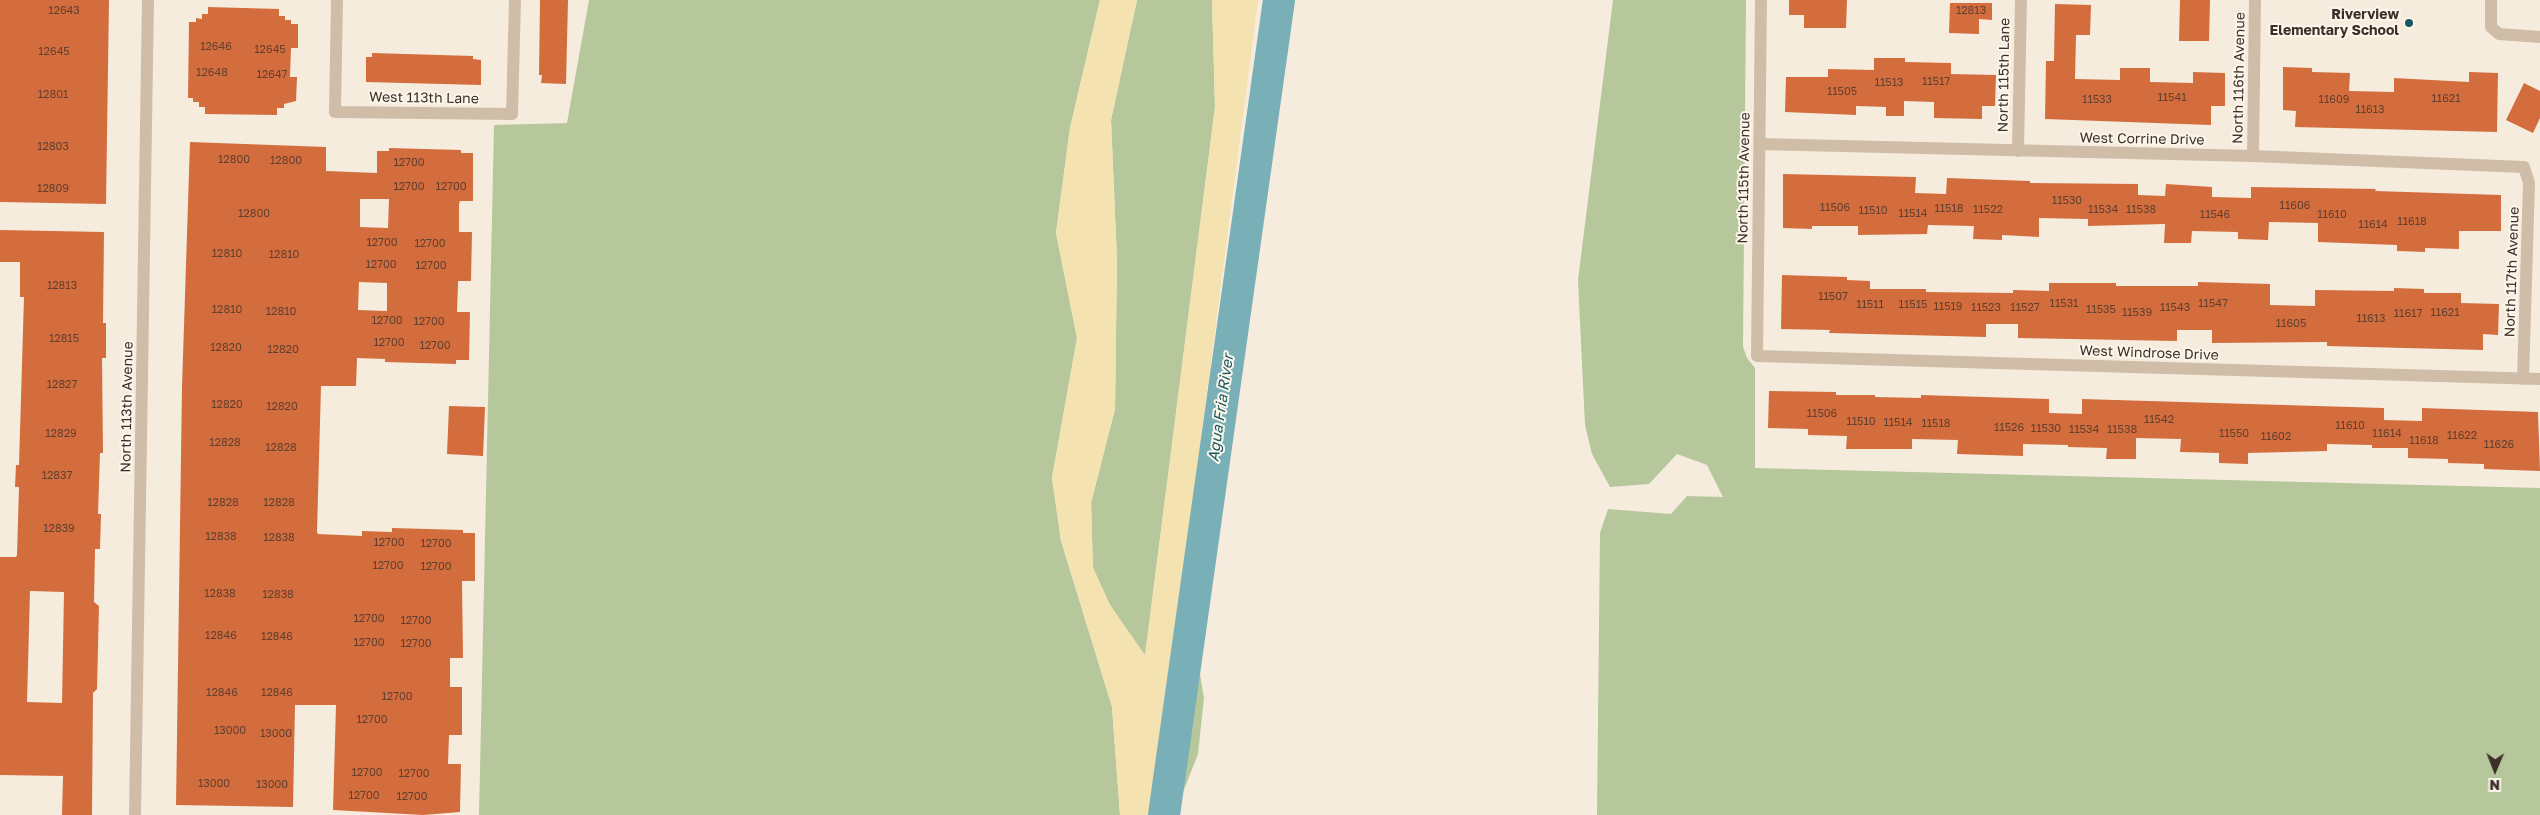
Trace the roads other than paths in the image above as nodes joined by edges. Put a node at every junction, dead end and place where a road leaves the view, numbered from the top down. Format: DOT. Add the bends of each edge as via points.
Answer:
graph roads {
  1 [pos="148,0"];
  2 [pos="337,0"];
  3 [pos="515,0"];
  4 [pos="1761,0"];
  5 [pos="2021,0"];
  6 [pos="2255,0"];
  7 [pos="2490,0"];
  8 [pos="2540,38"];
  9 [pos="1760,144"];
  10 [pos="2018,151"];
  11 [pos="2253,156"];
  12 [pos="2524,167"];
  13 [pos="1757,356"];
  14 [pos="2523,379"];
  15 [pos="2540,379"];
  16 [pos="135,815"];
  1 -- 16 [label="street, North 113th Avenue"];
  2 -- 3 [label="street, West 113th Lane" via="335,112 512,114"];
  4 -- 9 [label="street, North 115th Avenue"];
  5 -- 10 [label="street, North 115th Lane"];
  6 -- 11 [label="street, North 116th Avenue"];
  7 -- 8 [label="street" via="2491,27 2499,34"];
  9 -- 10 [label="street, West Corrine Drive"];
  9 -- 13 [label="street, North 115th Avenue"];
  10 -- 11 [label="street, West Corrine Drive"];
  11 -- 12 [label="street, West Corrine Drive"];
  12 -- 14 [label="street, North 117th Avenue" via="2530,183"];
  13 -- 14 [label="street, West Windrose Drive"];
  14 -- 15 [label="street, West Windrose Drive"];
}
